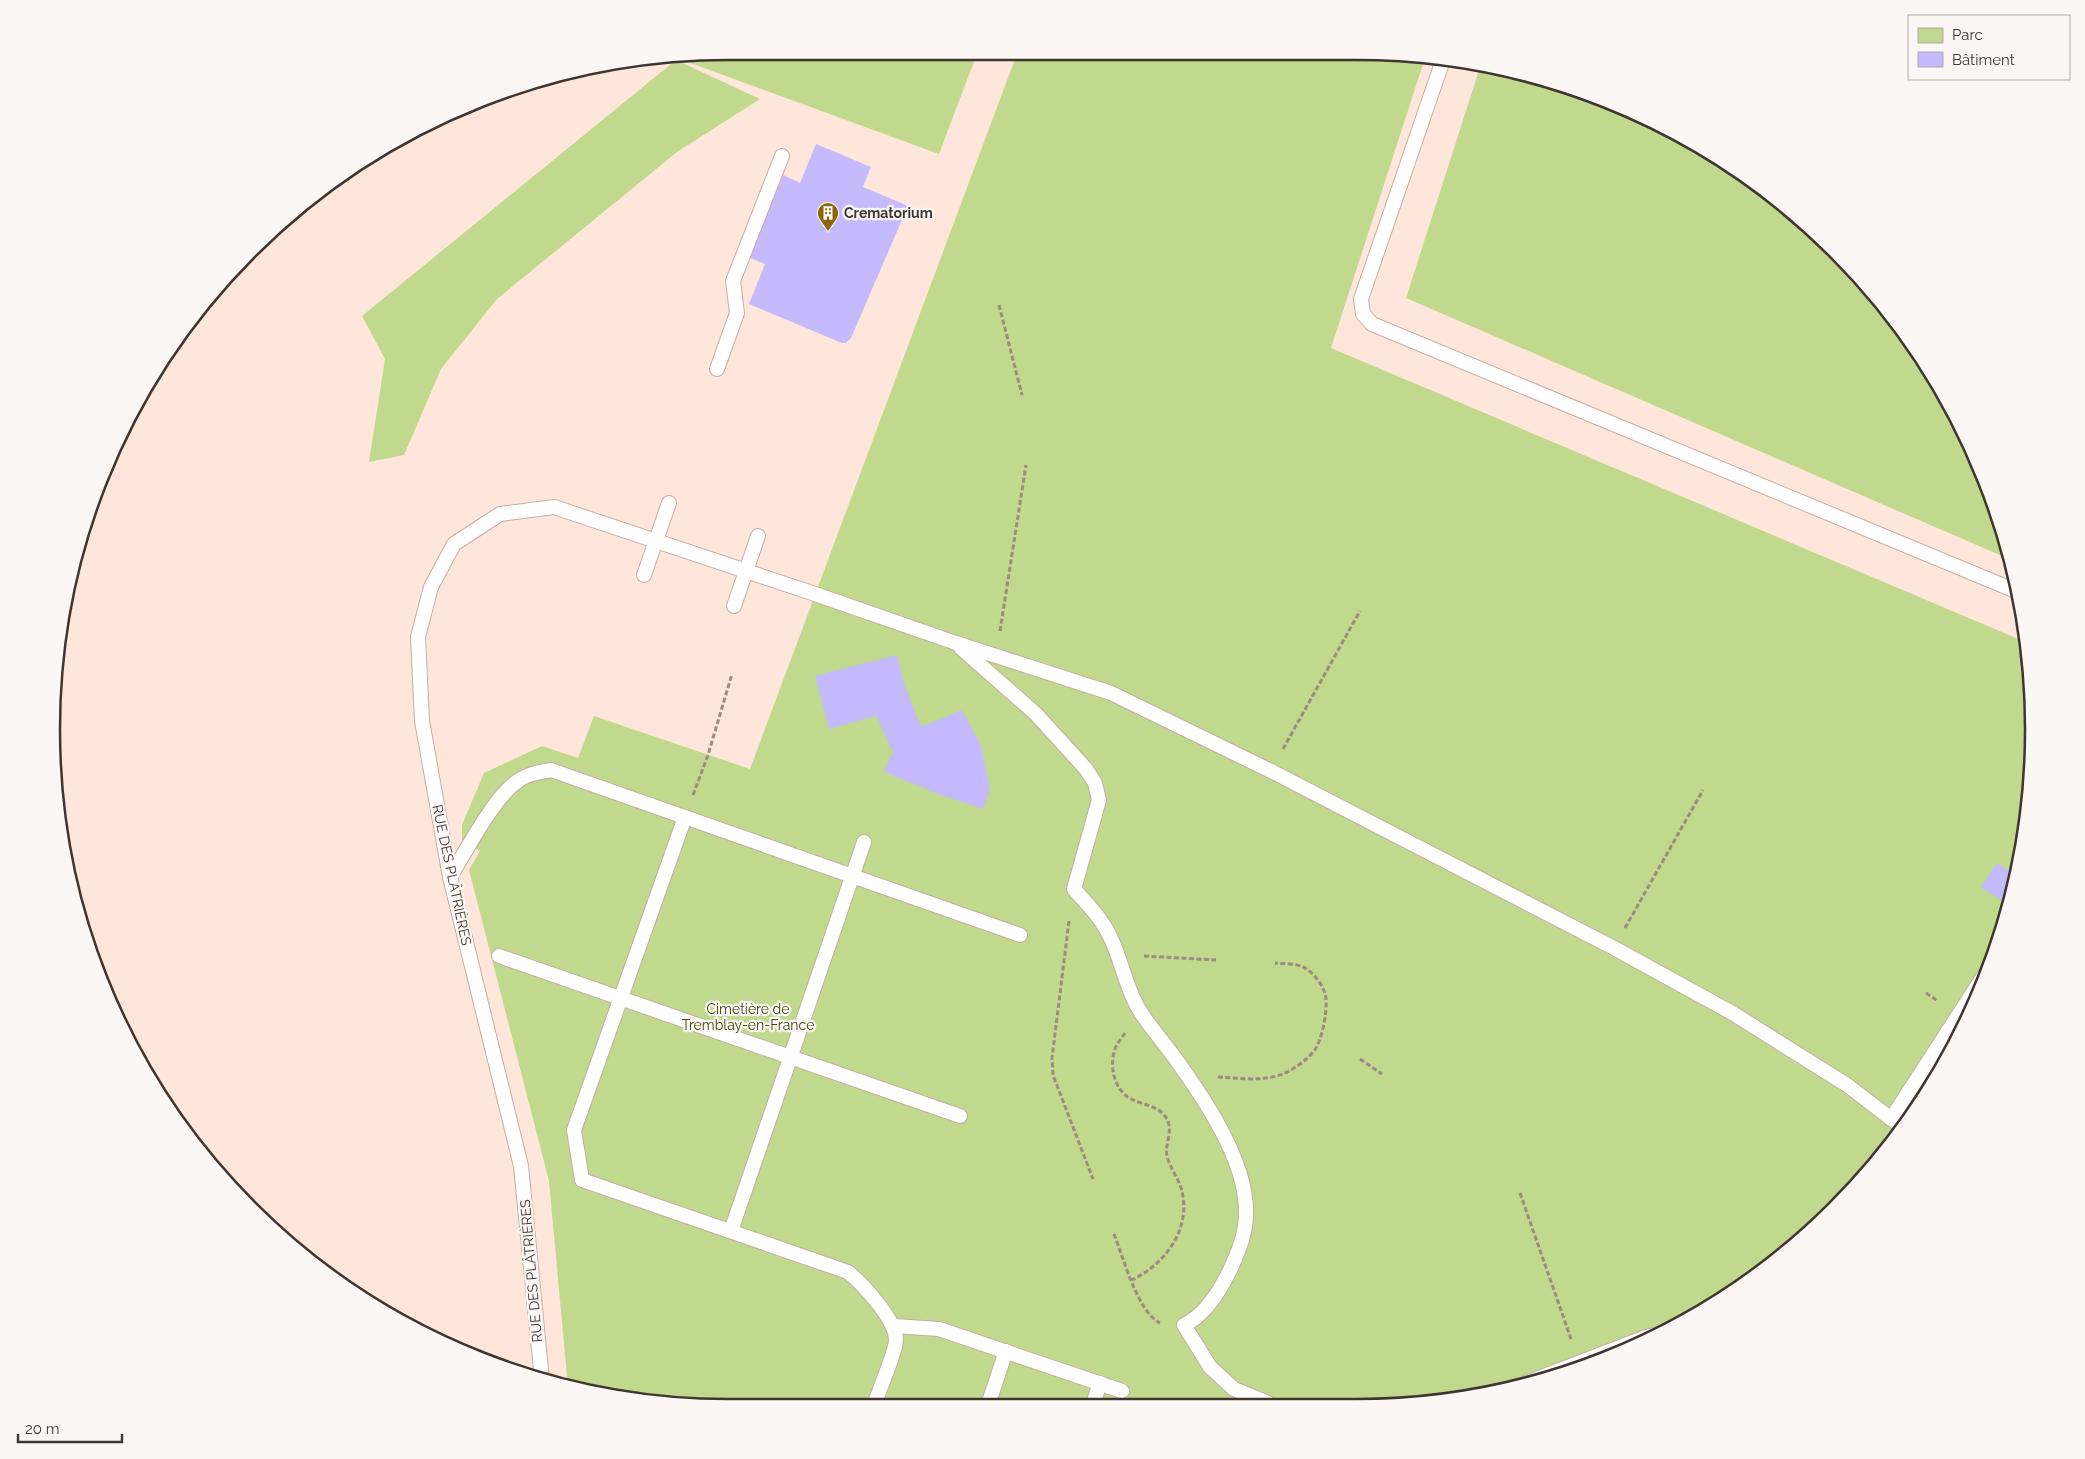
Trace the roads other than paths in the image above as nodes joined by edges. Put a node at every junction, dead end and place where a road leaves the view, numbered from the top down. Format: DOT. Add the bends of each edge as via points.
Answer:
graph roads {
  1 [pos="1441,66"];
  2 [pos="782,156"];
  3 [pos="717,369"];
  4 [pos="669,503"];
  5 [pos="758,536"];
  6 [pos="656,540"];
  7 [pos="746,570"];
  8 [pos="644,575"];
  9 [pos="2010,588"];
  10 [pos="734,606"];
  11 [pos="956,643"];
  12 [pos="685,817"];
  13 [pos="864,842"];
  14 [pos="852,876"];
  15 [pos="450,877"];
  16 [pos="1020,935"];
  17 [pos="499,956"];
  18 [pos="621,998"];
  19 [pos="1967,1002"];
  20 [pos="790,1057"];
  21 [pos="960,1116"];
  22 [pos="1891,1119"];
  23 [pos="1897,1123"];
  24 [pos="731,1231"];
  25 [pos="894,1326"];
  26 [pos="1006,1351"];
  27 [pos="541,1371"];
  28 [pos="1100,1383"];
  29 [pos="1122,1391"];
  30 [pos="876,1399"];
  31 [pos="990,1399"];
  32 [pos="1095,1399"];
  33 [pos="1258,1399"];
  1 -- 9 [label="lane" via="1361,299 1363,314 1372,324"];
  2 -- 3 [label="lane" via="733,280 737,313"];
  4 -- 6 [label="lane"];
  5 -- 7 [label="lane"];
  6 -- 7 [label="lane, RUE DES PLÂTRIÈRES"];
  6 -- 8 [label="lane"];
  6 -- 15 [label="lane, RUE DES PLÂTRIÈRES" via="554,507 500,514 454,544 431,588 418,637 422,721"];
  7 -- 10 [label="lane"];
  7 -- 11 [label="lane, RUE DES PLÂTRIÈRES"];
  11 -- 22 [label="lane, RUE DES PLÂTRIÈRES" via="1111,693 1271,772 1614,948 1734,1014 1846,1085"];
  11 -- 33 [label="lane" via="1036,714 1095,783 1099,800 1074,889 1104,924 1137,1005 1222,1131 1240,1174 1246,1213 1242,1244 1224,1283 1203,1312 1184,1325 1210,1367 1234,1389"];
  12 -- 14 [label="lane"];
  12 -- 15 [label="lane" via="551,770 540,772 509,787"];
  12 -- 18 [label="lane"];
  13 -- 14 [label="lane"];
  14 -- 16 [label="lane"];
  14 -- 20 [label="lane"];
  15 -- 27 [label="lane, RUE DES PLÂTRIÈRES" via="521,1166"];
  17 -- 18 [label="lane"];
  18 -- 20 [label="lane"];
  18 -- 24 [label="lane" via="574,1130 582,1180"];
  19 -- 22 [label="lane"];
  20 -- 21 [label="lane"];
  20 -- 24 [label="lane"];
  22 -- 23 [label="lane, RUE DES PLÂTRIÈRES"];
  24 -- 25 [label="lane" via="848,1272 860,1281"];
  25 -- 26 [label="lane" via="938,1329"];
  25 -- 30 [label="lane" via="897,1341"];
  26 -- 28 [label="lane"];
  26 -- 31 [label="lane"];
  28 -- 29 [label="lane"];
  28 -- 32 [label="lane"];
}
